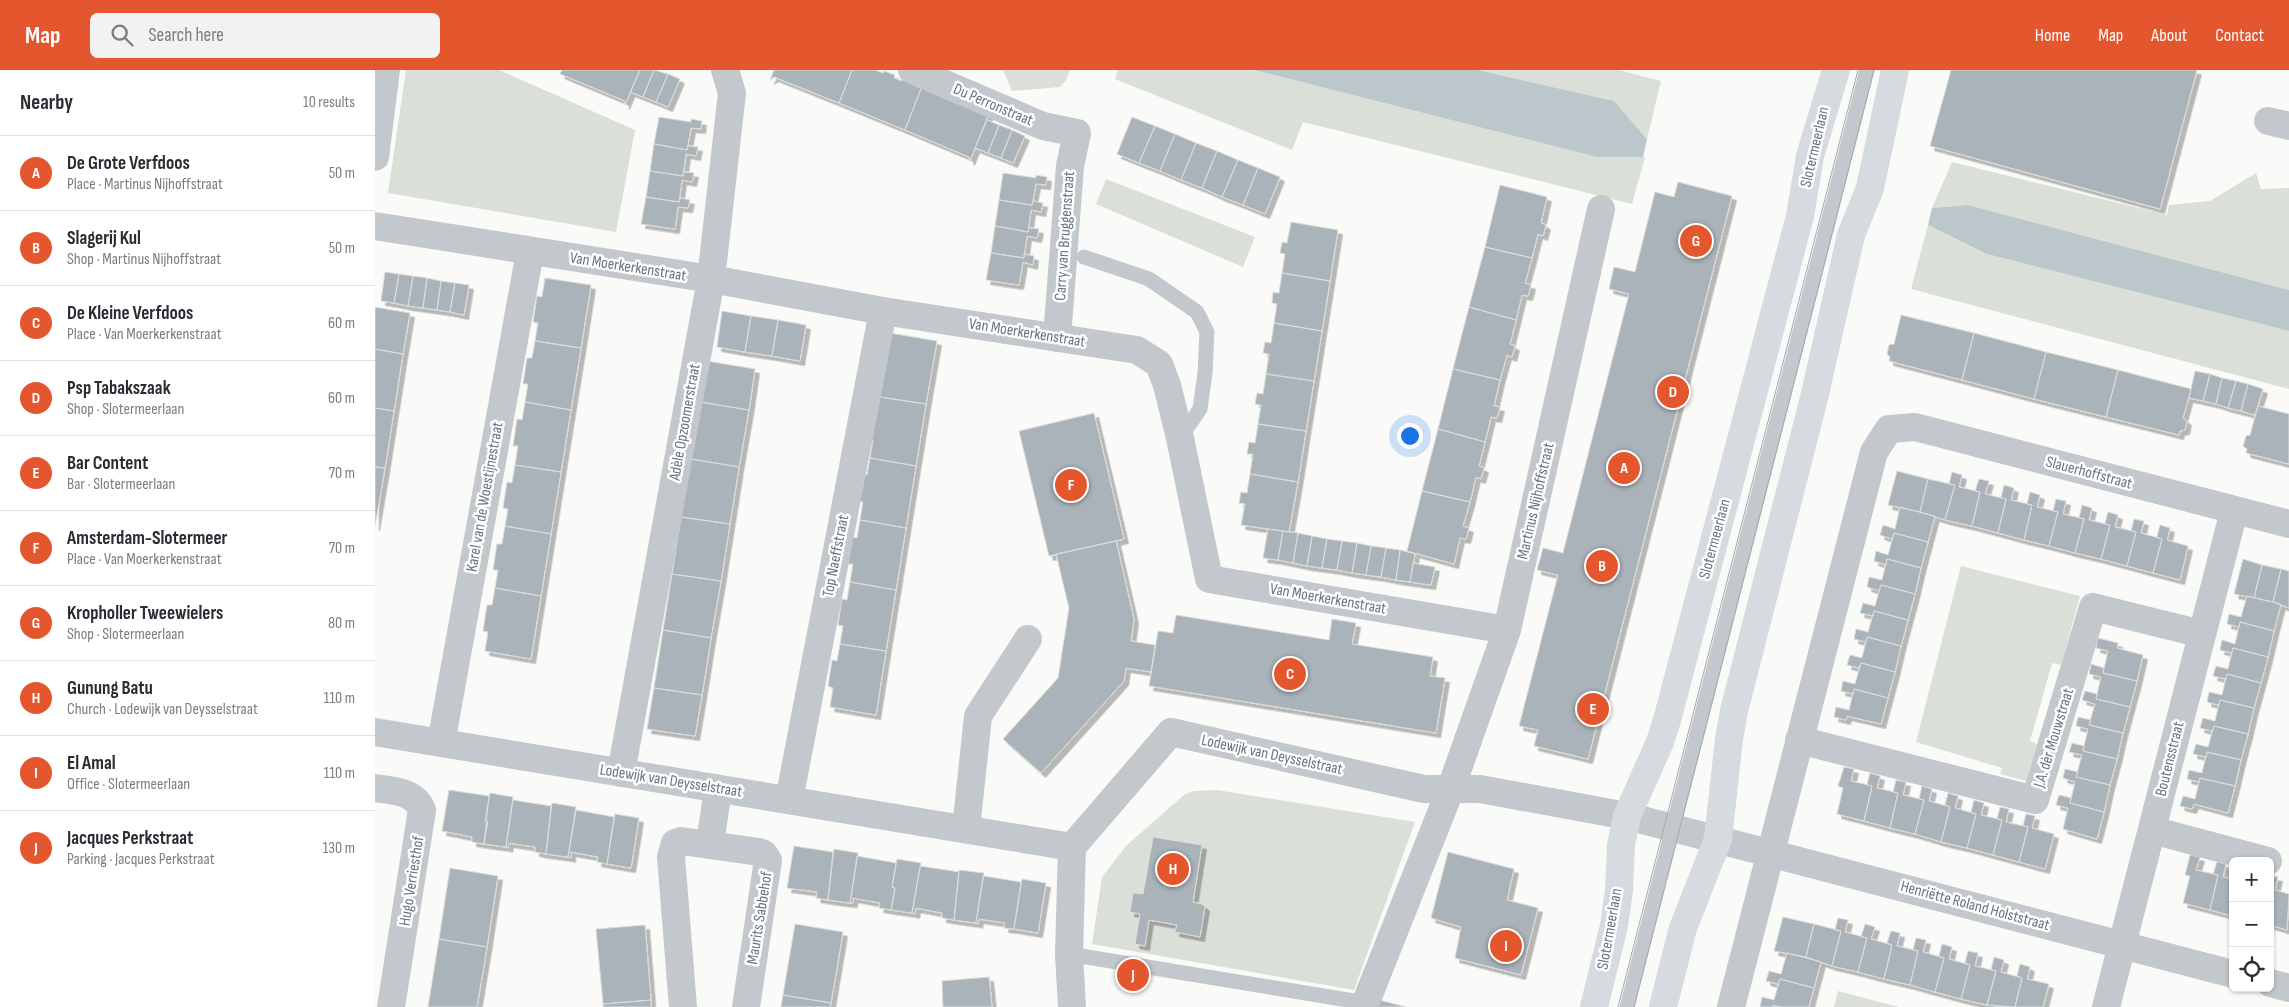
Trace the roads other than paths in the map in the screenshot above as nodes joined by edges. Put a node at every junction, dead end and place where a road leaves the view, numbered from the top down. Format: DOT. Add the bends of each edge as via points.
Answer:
graph roads {
  1 [pos="386,70"];
  2 [pos="725,70"];
  3 [pos="912,70"];
  4 [pos="1836,70"];
  5 [pos="1867,70"];
  6 [pos="1895,70"];
  7 [pos="1077,133"];
  8 [pos="375,157"];
  9 [pos="1601,209"];
  10 [pos="375,226"];
  11 [pos="530,252"];
  12 [pos="1084,257"];
  13 [pos="711,279"];
  14 [pos="883,311"];
  15 [pos="1057,338"];
  16 [pos="1180,438"];
  17 [pos="2234,511"];
  18 [pos="2289,524"];
  19 [pos="1507,630"];
  20 [pos="2202,634"];
  21 [pos="1028,638"];
  22 [pos="375,732"];
  23 [pos="375,737"];
  24 [pos="1799,740"];
  25 [pos="441,743"];
  26 [pos="621,773"];
  27 [pos="375,788"];
  28 [pos="718,788"];
  29 [pos="1451,788"];
  30 [pos="789,800"];
  31 [pos="1627,816"];
  32 [pos="1673,827"];
  33 [pos="967,829"];
  34 [pos="2152,830"];
  35 [pos="1718,839"];
  36 [pos="710,844"];
  37 [pos="1072,847"];
  38 [pos="1769,852"];
  39 [pos="2254,857"];
  40 [pos="2274,862"];
  41 [pos="2289,866"];
  42 [pos="2123,945"];
  43 [pos="1069,954"];
  44 [pos="2229,973"];
  45 [pos="2274,985"];
  46 [pos="2289,988"];
  47 [pos="1365,1005"];
  48 [pos="391,1007"];
  49 [pos="683,1007"];
  50 [pos="746,1007"];
  51 [pos="1072,1007"];
  52 [pos="1595,1007"];
  53 [pos="1627,1007"];
  54 [pos="1663,1007"];
  55 [pos="1731,1007"];
  56 [pos="2106,1007"];
  1 -- 8 [label="street"];
  2 -- 13 [label="street, Adèle Opzoomerstraat" via="732,93"];
  3 -- 7 [label="street, Du Perronstraat" via="1043,126"];
  4 -- 31 [label="main road, Slotermeerlaan" via="1810,156 1800,216 1667,720"];
  5 -- 32 [label="lane, Slotermeerlaan"];
  6 -- 35 [label="main road" via="1870,188 1851,235 1814,398 1734,711"];
  7 -- 15 [label="street, Carry van Bruggenstraat" via="1071,166"];
  9 -- 19 [label="street, Martinus Nijhoffstraat"];
  10 -- 11 [label="street, Van Moerkerkenstraat"];
  11 -- 13 [label="street, Van Moerkerkenstraat"];
  11 -- 25 [label="street, Karel van de Woestijnestraat"];
  12 -- 16 [label="lane" via="1149,279 1197,312 1207,332 1205,373 1200,409"];
  13 -- 14 [label="street, Van Moerkerkenstraat"];
  13 -- 26 [label="street, Adèle Opzoomerstraat"];
  14 -- 15 [label="street, Van Moerkerkenstraat"];
  14 -- 30 [label="street, Top Naeffstraat"];
  15 -- 16 [label="street, Van Moerkerkenstraat" via="1137,350 1159,364"];
  16 -- 19 [label="street, Van Moerkerkenstraat" via="1209,579"];
  17 -- 18 [label="street, Slauerhoffstraat"];
  17 -- 20 [label="street, Boutensstraat"];
  17 -- 24 [label="street, Slauerhoffstraat" via="1915,427 1889,429 1874,452"];
  19 -- 29 [label="street, Martinus Nijhoffstraat"];
  20 -- 24 [label="street, J.A. dèr Mouwstraat" via="2093,607 2035,800"];
  20 -- 34 [label="street, Boutensstraat"];
  21 -- 33 [label="street" via="978,716"];
  22 -- 23 [label="street"];
  22 -- 25 [label="street, Lodewijk van Deysselstraat"];
  24 -- 38 [label="street"];
  25 -- 26 [label="street, Lodewijk van Deysselstraat"];
  26 -- 28 [label="street, Lodewijk van Deysselstraat"];
  27 -- 48 [label="street, Hugo Verriesthof" via="413,797 422,810"];
  28 -- 30 [label="street, Lodewijk van Deysselstraat"];
  28 -- 36 [label="street"];
  29 -- 31 [label="street, Lodewijk van Deysselstraat" via="1481,788"];
  29 -- 37 [label="street, Lodewijk van Deysselstraat" via="1424,788 1171,732"];
  29 -- 47 [label="street, Martinus Nijhoffstraat"];
  30 -- 33 [label="street, Lodewijk van Deysselstraat"];
  31 -- 32 [label="street, Lodewijk van Deysselstraat"];
  31 -- 52 [label="main road, Slotermeerlaan" via="1621,845 1614,926"];
  32 -- 35 [label="street, Henriëtte Roland Holststraat"];
  32 -- 53 [label="lane, Slotermeerlaan"];
  33 -- 37 [label="street, Lodewijk van Deysselstraat"];
  34 -- 39 [label="street"];
  34 -- 42 [label="street, Boutensstraat"];
  35 -- 38 [label="street, Henriëtte Roland Holststraat"];
  35 -- 54 [label="main road" via="1686,919"];
  36 -- 49 [label="street, Maurits Sabbehof" via="681,841 672,849"];
  36 -- 50 [label="street, Maurits Sabbehof" via="759,852 768,860"];
  37 -- 43 [label="street"];
  38 -- 42 [label="street, Henriëtte Roland Holststraat"];
  38 -- 55 [label="street"];
  40 -- 41 [label="street"];
  42 -- 44 [label="street, Henriëtte Roland Holststraat"];
  42 -- 56 [label="street, Boutensstraat"];
  43 -- 47 [label="lane"];
  43 -- 51 [label="street"];
  45 -- 46 [label="street"];
}
